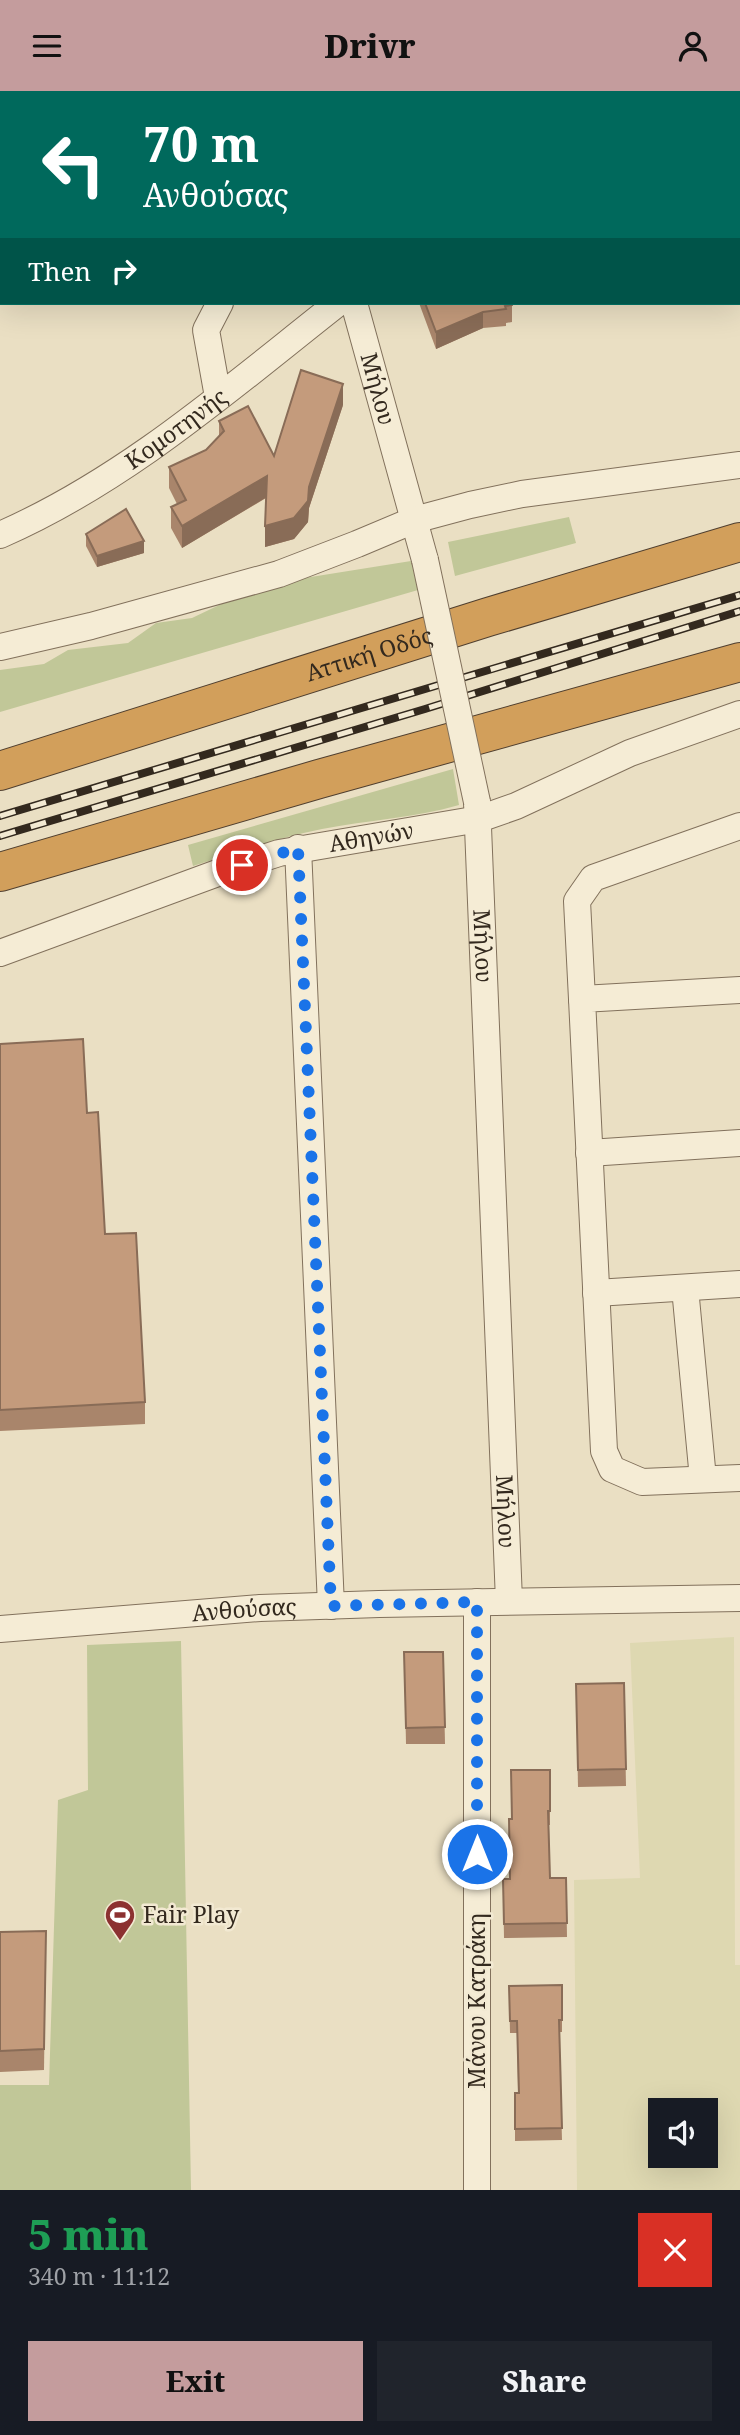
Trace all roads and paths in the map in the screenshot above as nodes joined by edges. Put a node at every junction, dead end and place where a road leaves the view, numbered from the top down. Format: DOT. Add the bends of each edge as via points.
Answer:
graph roads {
  1 [pos="219,305"];
  2 [pos="355,305"];
  3 [pos="326,307"];
  4 [pos="218,397"];
  5 [pos="740,465"];
  6 [pos="414,520"];
  7 [pos="0,535"];
  8 [pos="740,542"];
  9 [pos="0,647"];
  10 [pos="740,662"];
  11 [pos="740,714"];
  12 [pos="0,771"];
  13 [pos="319,779"];
  14 [pos="478,810"];
  15 [pos="740,826"];
  16 [pos="298,848"];
  17 [pos="0,872"];
  18 [pos="0,895"];
  19 [pos="0,953"];
  20 [pos="740,990"];
  21 [pos="582,999"];
  22 [pos="740,1143"];
  23 [pos="589,1153"];
  24 [pos="740,1285"];
  25 [pos="685,1288"];
  26 [pos="596,1293"];
  27 [pos="740,1478"];
  28 [pos="703,1479"];
  29 [pos="740,1598"];
  30 [pos="509,1601"];
  31 [pos="477,1602"];
  32 [pos="331,1606"];
  33 [pos="0,1629"];
  34 [pos="477,2190"];
  1 -- 4 [label="street" via="206,330"];
  2 -- 6 [label="street, Μήλου"];
  3 -- 4 [label="street, Κομοτηνής"];
  4 -- 7 [label="street, Κομοτηνής" via="130,463 58,508"];
  5 -- 6 [label="street" via="522,494"];
  6 -- 9 [label="street" via="279,574"];
  6 -- 14 [label="street, Μήλου, bridge"];
  8 -- 12 [label="highway, Αττική Οδός"];
  10 -- 13 [label="highway"];
  11 -- 14 [label="street, Αθηνών" via="630,753 516,806"];
  13 -- 17 [label="highway"];
  13 -- 18 [label="highway" via="245,810"];
  14 -- 16 [label="street, Αθηνών"];
  14 -- 30 [label="street, Μήλου"];
  15 -- 21 [label="street" via="593,878 577,901"];
  16 -- 19 [label="street, Αθηνών"];
  16 -- 32 [label="street"];
  20 -- 21 [label="street"];
  21 -- 23 [label="street"];
  22 -- 23 [label="street"];
  23 -- 26 [label="street"];
  24 -- 25 [label="street"];
  25 -- 26 [label="street"];
  25 -- 28 [label="street"];
  26 -- 28 [label="street" via="604,1451 612,1469 642,1482"];
  27 -- 28 [label="street"];
  29 -- 30 [label="street, Ανθούσας"];
  30 -- 31 [label="street, Ανθούσας"];
  31 -- 32 [label="street, Ανθούσας"];
  31 -- 34 [label="street, Μάνου Κατράκη"];
  32 -- 33 [label="street, Ανθούσας" via="178,1613"];
}
